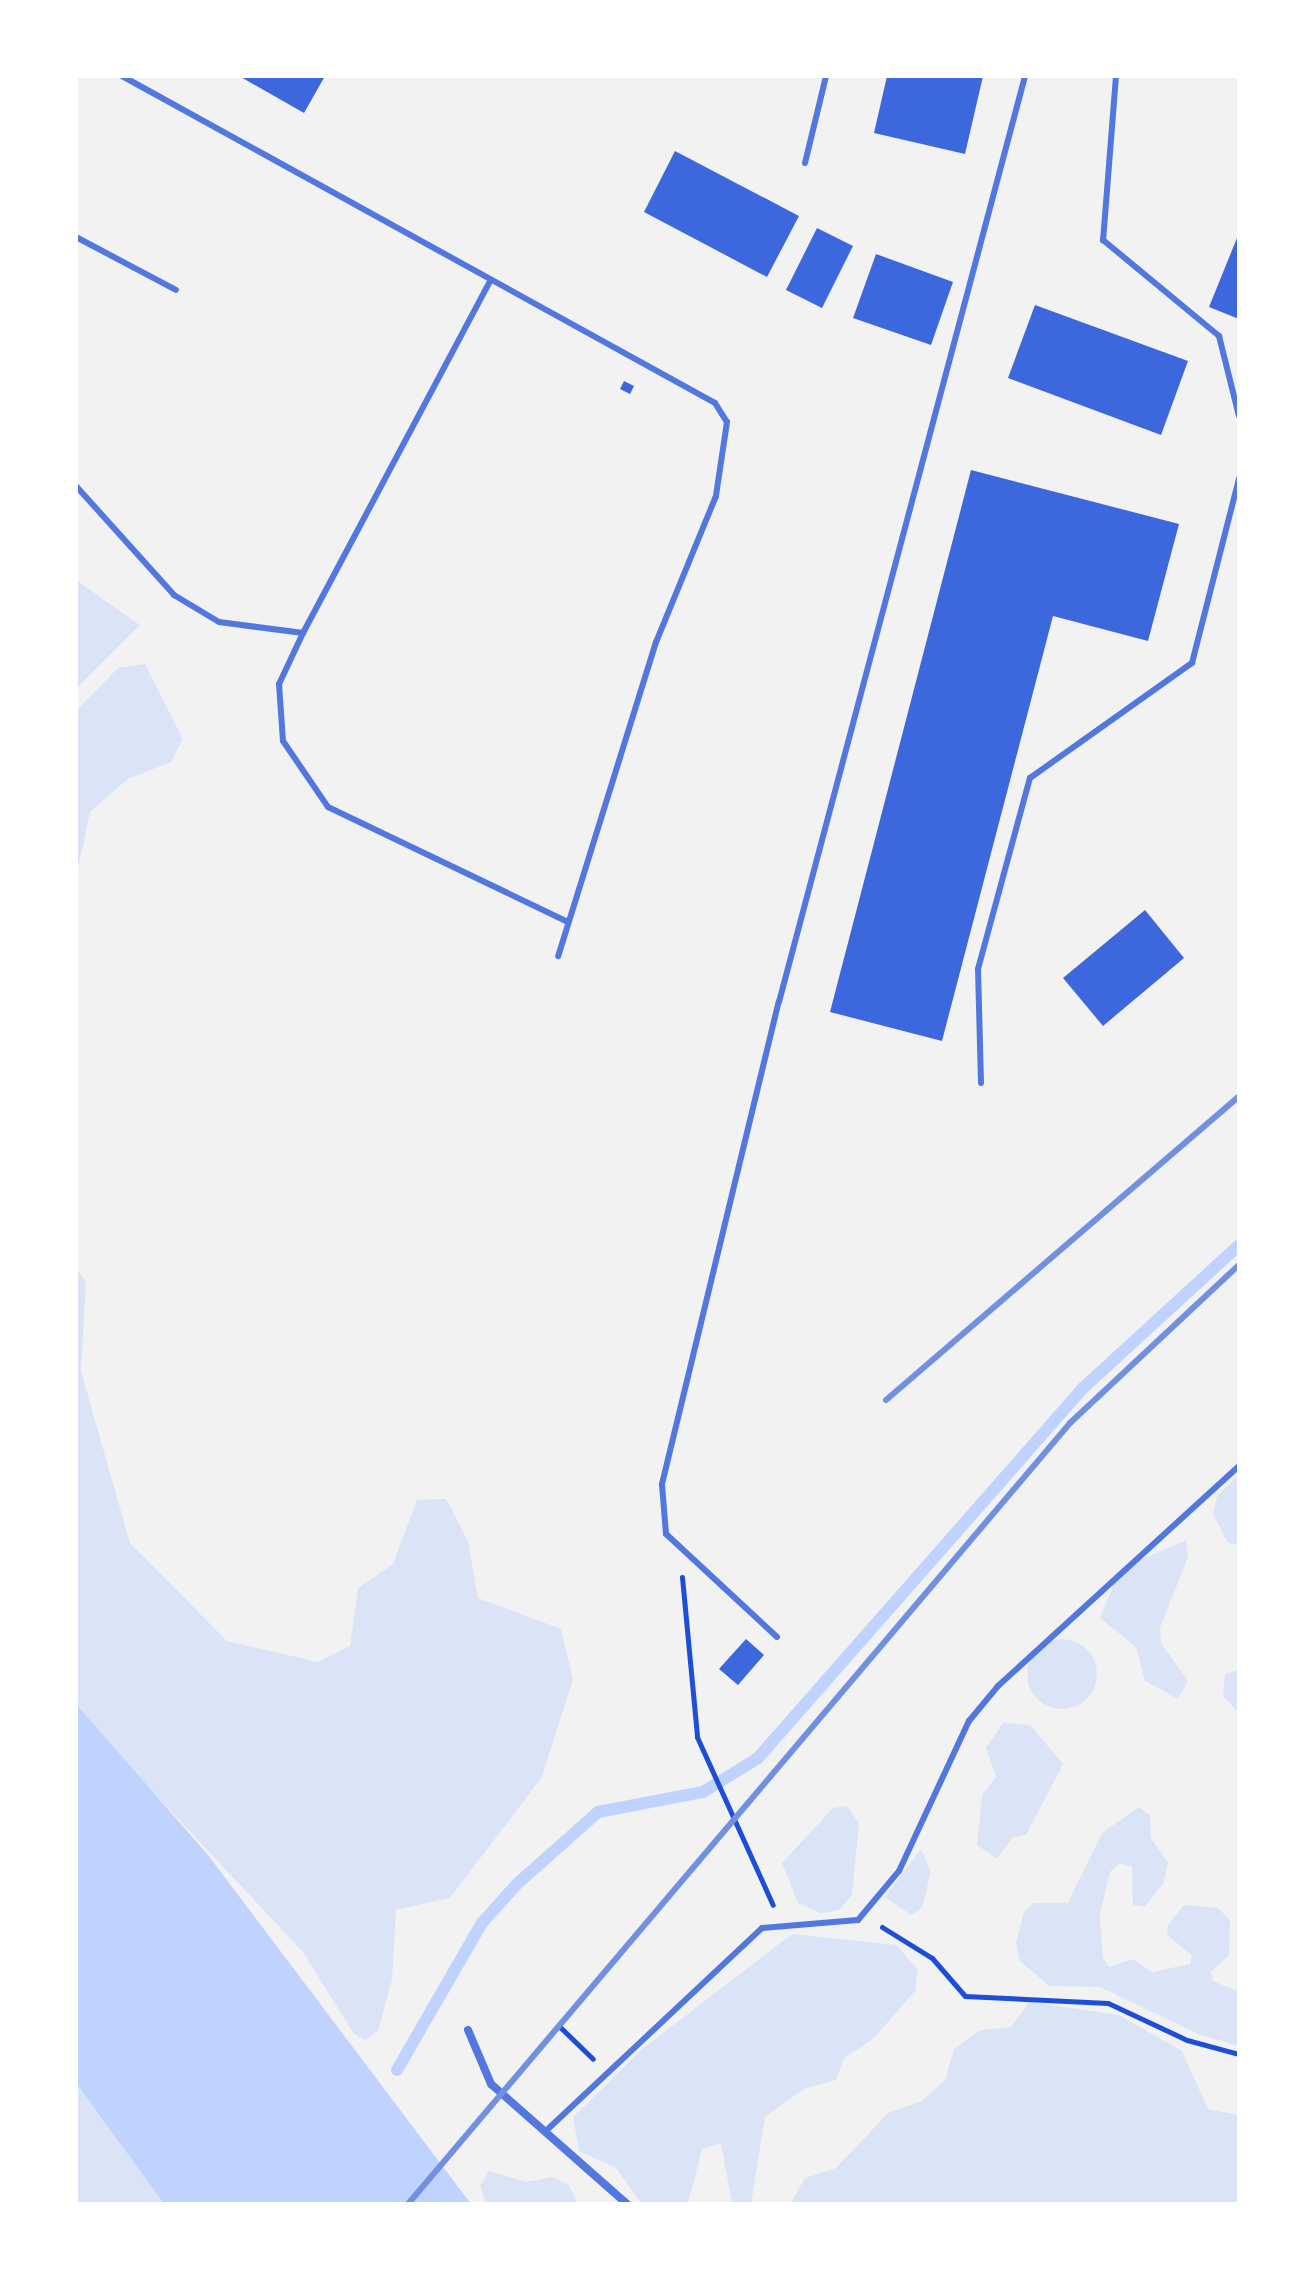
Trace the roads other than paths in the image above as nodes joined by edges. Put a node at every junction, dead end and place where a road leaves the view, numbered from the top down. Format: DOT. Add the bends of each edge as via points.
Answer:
graph roads {
  1 [pos="122,76"];
  2 [pos="826,76"];
  3 [pos="1025,76"];
  4 [pos="1116,76"];
  5 [pos="805,163"];
  6 [pos="77,240"];
  7 [pos="490,281"];
  8 [pos="176,290"];
  9 [pos="1239,416"];
  10 [pos="1239,478"];
  11 [pos="76,486"];
  12 [pos="303,633"];
  13 [pos="568,922"];
  14 [pos="558,956"];
  15 [pos="981,1083"];
  16 [pos="1239,1466"];
  17 [pos="777,1637"];
  18 [pos="468,2030"];
  19 [pos="549,2128"];
  20 [pos="627,2204"];
  1 -- 7 [label="lane"];
  2 -- 5 [label="lane"];
  3 -- 17 [label="lane" via="783,986 662,1484 659,1512 682,1553"];
  4 -- 9 [label="lane" via="1103,240 1219,336"];
  6 -- 8 [label="lane"];
  7 -- 12 [label="lane"];
  7 -- 13 [label="lane" via="715,403 727,422 716,496 656,642"];
  10 -- 15 [label="lane" via="1192,663 1030,778 978,969"];
  11 -- 12 [label="lane" via="174,595 219,622"];
  12 -- 13 [label="lane" via="279,684 283,741 328,807"];
  13 -- 14 [label="lane"];
  16 -- 19 [label="lane" via="998,1686 969,1721 899,1871 858,1920 779,1921 762,1928"];
  18 -- 19 [label="street" via="475,2060 491,2084"];
  19 -- 20 [label="street"];
}
